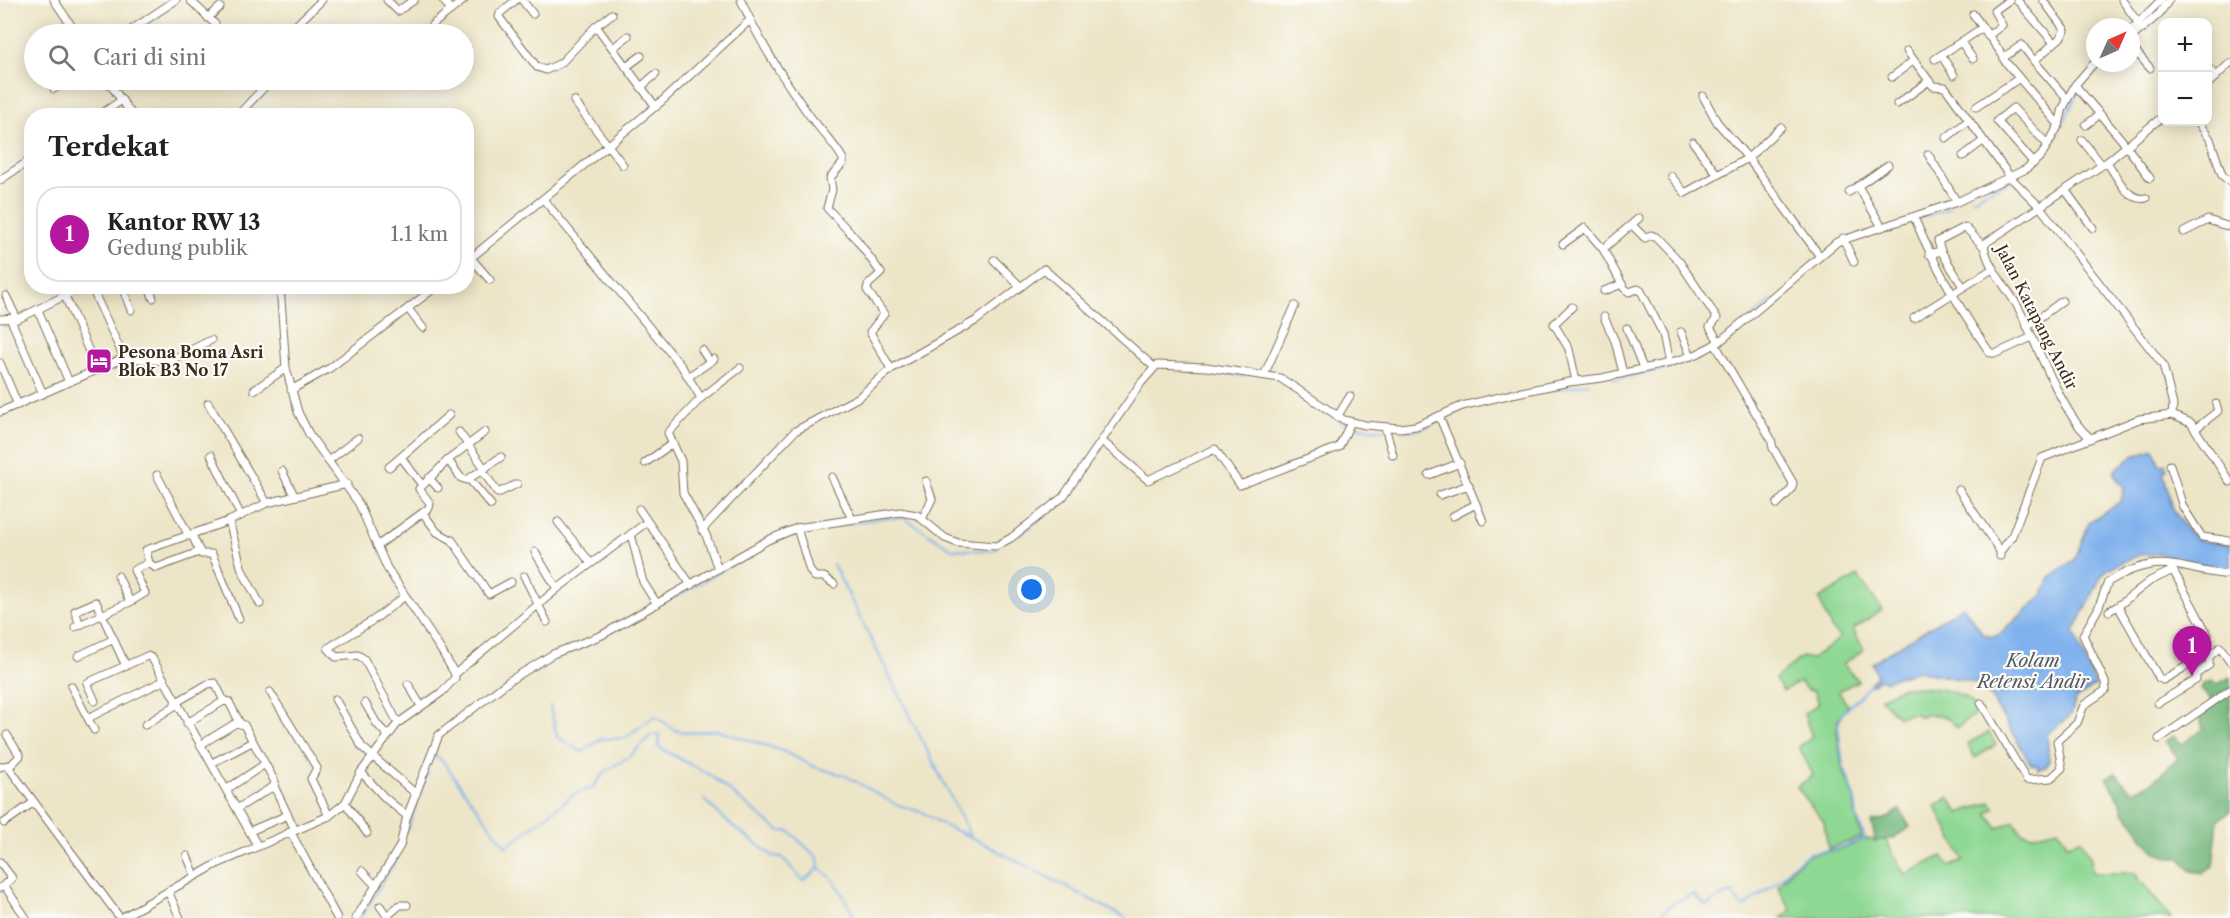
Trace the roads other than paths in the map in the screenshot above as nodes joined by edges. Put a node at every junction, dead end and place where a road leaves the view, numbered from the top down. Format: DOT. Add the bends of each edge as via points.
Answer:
graph roads {
  1 [pos="54,0"];
  2 [pos="176,0"];
  3 [pos="190,0"];
  4 [pos="322,0"];
  5 [pos="387,0"];
  6 [pos="414,0"];
  7 [pos="443,0"];
  8 [pos="464,0"];
  9 [pos="516,0"];
  10 [pos="522,0"];
  11 [pos="741,0"];
  12 [pos="2009,0"];
  13 [pos="2017,0"];
  14 [pos="2043,0"];
  15 [pos="2122,0"];
  16 [pos="2161,0"];
  17 [pos="2169,0"];
  18 [pos="220,6"];
  19 [pos="451,10"];
  20 [pos="534,14"];
  21 [pos="612,14"];
  22 [pos="1973,14"];
  23 [pos="208,18"];
  24 [pos="2135,18"];
  25 [pos="750,20"];
  26 [pos="2140,23"];
  27 [pos="70,24"];
  28 [pos="140,24"];
  29 [pos="215,24"];
  30 [pos="297,24"];
  31 [pos="433,24"];
  32 [pos="596,26"];
  33 [pos="1982,28"];
  34 [pos="2140,30"];
  35 [pos="628,36"];
  36 [pos="1988,36"];
  37 [pos="1961,42"];
  38 [pos="2054,43"];
  39 [pos="612,48"];
  40 [pos="1907,51"];
  41 [pos="641,56"];
  42 [pos="2004,57"];
  43 [pos="2140,57"];
  44 [pos="1973,59"];
  45 [pos="1913,61"];
  46 [pos="2034,61"];
  47 [pos="2230,63"];
  48 [pos="626,67"];
  49 [pos="2150,69"];
  50 [pos="2212,71"];
  51 [pos="2087,72"];
  52 [pos="656,74"];
  53 [pos="1954,75"];
  54 [pos="1892,77"];
  55 [pos="2217,77"];
  56 [pos="2018,79"];
  57 [pos="1929,81"];
  58 [pos="2212,81"];
  59 [pos="641,87"];
  60 [pos="2076,87"];
  61 [pos="114,90"];
  62 [pos="262,90"];
  63 [pos="1703,96"];
  64 [pos="2067,99"];
  65 [pos="122,100"];
  66 [pos="574,101"];
  67 [pos="1897,104"];
  68 [pos="656,107"];
  69 [pos="1976,107"];
  70 [pos="110,108"];
  71 [pos="128,108"];
  72 [pos="245,108"];
  73 [pos="2100,114"];
  74 [pos="1968,121"];
  75 [pos="2158,121"];
  76 [pos="2059,124"];
  77 [pos="2086,125"];
  78 [pos="2201,126"];
  79 [pos="1781,127"];
  80 [pos="1946,138"];
  81 [pos="2082,140"];
  82 [pos="1983,141"];
  83 [pos="1693,142"];
  84 [pos="610,145"];
  85 [pos="2048,145"];
  86 [pos="2126,145"];
  87 [pos="1928,154"];
  88 [pos="1963,156"];
  89 [pos="1748,159"];
  90 [pos="2034,163"];
  91 [pos="24,164"];
  92 [pos="2104,164"];
  93 [pos="623,165"];
  94 [pos="1888,165"];
  95 [pos="1717,174"];
  96 [pos="1671,176"];
  97 [pos="2150,178"];
  98 [pos="2012,179"];
  99 [pos="0,180"];
  100 [pos="2230,182"];
  101 [pos="1858,186"];
  102 [pos="2066,191"];
  103 [pos="1849,192"];
  104 [pos="2146,198"];
  105 [pos="544,200"];
  106 [pos="1957,201"];
  107 [pos="2040,207"];
  108 [pos="1639,218"];
  109 [pos="1915,219"];
  110 [pos="1632,225"];
  111 [pos="2230,226"];
  112 [pos="1882,227"];
  113 [pos="2093,228"];
  114 [pos="2184,232"];
  115 [pos="1844,240"];
  116 [pos="1563,244"];
  117 [pos="1984,247"];
  118 [pos="1603,249"];
  119 [pos="1941,251"];
  120 [pos="1929,254"];
  121 [pos="1819,255"];
  122 [pos="474,256"];
  123 [pos="994,260"];
  124 [pos="1854,262"];
  125 [pos="474,265"];
  126 [pos="1994,268"];
  127 [pos="490,280"];
  128 [pos="1622,284"];
  129 [pos="1020,286"];
  130 [pos="1963,287"];
  131 [pos="1604,291"];
  132 [pos="69,294"];
  133 [pos="95,294"];
  134 [pos="125,294"];
  135 [pos="152,294"];
  136 [pos="280,294"];
  137 [pos="428,294"];
  138 [pos="1951,295"];
  139 [pos="6,296"];
  140 [pos="65,296"];
  141 [pos="153,298"];
  142 [pos="2062,301"];
  143 [pos="1295,306"];
  144 [pos="1572,307"];
  145 [pos="38,309"];
  146 [pos="131,310"];
  147 [pos="409,310"];
  148 [pos="1604,317"];
  149 [pos="1914,318"];
  150 [pos="0,319"];
  151 [pos="14,320"];
  152 [pos="2028,327"];
  153 [pos="423,328"];
  154 [pos="1627,328"];
  155 [pos="1681,332"];
  156 [pos="2032,338"];
  157 [pos="212,340"];
  158 [pos="1717,345"];
  159 [pos="702,350"];
  160 [pos="1690,356"];
  161 [pos="124,358"];
  162 [pos="0,363"];
  163 [pos="1669,363"];
  164 [pos="1154,367"];
  165 [pos="286,368"];
  166 [pos="740,368"];
  167 [pos="1643,368"];
  168 [pos="891,369"];
  169 [pos="97,370"];
  170 [pos="1623,373"];
  171 [pos="1263,375"];
  172 [pos="688,377"];
  173 [pos="1576,381"];
  174 [pos="69,382"];
  175 [pos="254,390"];
  176 [pos="291,390"];
  177 [pos="43,394"];
  178 [pos="1350,396"];
  179 [pos="701,398"];
  180 [pos="208,403"];
  181 [pos="2216,404"];
  182 [pos="18,405"];
  183 [pos="0,412"];
  184 [pos="449,415"];
  185 [pos="2172,415"];
  186 [pos="1337,417"];
  187 [pos="1440,419"];
  188 [pos="1350,424"];
  189 [pos="1385,429"];
  190 [pos="2194,429"];
  191 [pos="459,432"];
  192 [pos="484,432"];
  193 [pos="358,438"];
  194 [pos="2091,438"];
  195 [pos="1104,442"];
  196 [pos="673,443"];
  197 [pos="467,445"];
  198 [pos="211,454"];
  199 [pos="1393,455"];
  200 [pos="401,457"];
  201 [pos="501,457"];
  202 [pos="328,460"];
  203 [pos="448,460"];
  204 [pos="645,463"];
  205 [pos="1460,463"];
  206 [pos="2169,465"];
  207 [pos="389,467"];
  208 [pos="483,470"];
  209 [pos="282,471"];
  210 [pos="157,475"];
  211 [pos="1429,475"];
  212 [pos="832,477"];
  213 [pos="429,478"];
  214 [pos="470,479"];
  215 [pos="926,481"];
  216 [pos="2230,482"];
  217 [pos="347,484"];
  218 [pos="517,484"];
  219 [pos="1469,484"];
  220 [pos="422,485"];
  221 [pos="438,488"];
  222 [pos="1959,490"];
  223 [pos="294,495"];
  224 [pos="1440,495"];
  225 [pos="267,503"];
  226 [pos="1476,504"];
  227 [pos="1777,504"];
  228 [pos="491,505"];
  229 [pos="639,509"];
  230 [pos="423,513"];
  231 [pos="241,516"];
  232 [pos="1453,516"];
  233 [pos="852,519"];
  234 [pos="922,519"];
  235 [pos="229,521"];
  236 [pos="1484,521"];
  237 [pos="558,522"];
  238 [pos="647,522"];
  239 [pos="797,529"];
  240 [pos="702,530"];
  241 [pos="631,534"];
  242 [pos="190,536"];
  243 [pos="2230,541"];
  244 [pos="377,546"];
  245 [pos="199,552"];
  246 [pos="535,552"];
  247 [pos="590,562"];
  248 [pos="149,563"];
  249 [pos="718,569"];
  250 [pos="2230,574"];
  251 [pos="118,576"];
  252 [pos="524,576"];
  253 [pos="512,582"];
  254 [pos="834,584"];
  255 [pos="691,585"];
  256 [pos="556,589"];
  257 [pos="405,596"];
  258 [pos="130,602"];
  259 [pos="260,604"];
  260 [pos="657,604"];
  261 [pos="538,605"];
  262 [pos="2118,606"];
  263 [pos="2109,611"];
  264 [pos="103,614"];
  265 [pos="239,619"];
  266 [pos="547,622"];
  267 [pos="114,639"];
  268 [pos="2210,654"];
  269 [pos="78,656"];
  270 [pos="2230,662"];
  271 [pos="126,666"];
  272 [pos="2187,666"];
  273 [pos="455,674"];
  274 [pos="163,681"];
  275 [pos="408,684"];
  276 [pos="71,686"];
  277 [pos="2230,690"];
  278 [pos="270,692"];
  279 [pos="335,699"];
  280 [pos="95,701"];
  281 [pos="224,701"];
  282 [pos="365,703"];
  283 [pos="1980,703"];
  284 [pos="2158,703"];
  285 [pos="176,704"];
  286 [pos="421,706"];
  287 [pos="88,718"];
  288 [pos="187,723"];
  289 [pos="240,723"];
  290 [pos="398,723"];
  291 [pos="145,725"];
  292 [pos="94,730"];
  293 [pos="7,735"];
  294 [pos="388,736"];
  295 [pos="2159,740"];
  296 [pos="252,741"];
  297 [pos="200,744"];
  298 [pos="372,757"];
  299 [pos="212,763"];
  300 [pos="265,764"];
  301 [pos="0,766"];
  302 [pos="9,767"];
  303 [pos="361,772"];
  304 [pos="274,786"];
  305 [pos="227,789"];
  306 [pos="416,794"];
  307 [pos="34,802"];
  308 [pos="345,803"];
  309 [pos="238,808"];
  310 [pos="288,815"];
  311 [pos="329,816"];
  312 [pos="407,816"];
  313 [pos="4,823"];
  314 [pos="293,830"];
  315 [pos="250,831"];
  316 [pos="366,833"];
  317 [pos="257,845"];
  318 [pos="187,856"];
  319 [pos="0,862"];
  320 [pos="362,871"];
  321 [pos="195,875"];
  322 [pos="376,886"];
  323 [pos="2,887"];
  324 [pos="168,891"];
  325 [pos="407,905"];
  326 [pos="380,906"];
  327 [pos="388,917"];
  328 [pos="26,918"];
  329 [pos="120,918"];
  330 [pos="180,918"];
  331 [pos="337,918"];
  332 [pos="356,918"];
  1 -- 27 [label="street"];
  2 -- 28 [label="street"];
  3 -- 23 [label="street"];
  4 -- 30 [label="street"];
  5 -- 6 [label="street" via="398,11"];
  7 -- 19 [label="street"];
  8 -- 19 [label="street"];
  9 -- 32 [label="street" via="499,18 541,70 561,63"];
  10 -- 20 [label="street"];
  11 -- 25 [label="street"];
  12 -- 36 [label="street" via="1994,11 2002,25"];
  13 -- 38 [label="street"];
  14 -- 38 [label="street" via="2065,30"];
  15 -- 24 [label="street"];
  16 -- 26 [label="street"];
  17 -- 34 [label="street"];
  18 -- 23 [label="street"];
  19 -- 31 [label="street"];
  21 -- 32 [label="street"];
  22 -- 33 [label="street"];
  23 -- 29 [label="street"];
  25 -- 68 [label="street"];
  25 -- 168 [label="street" via="807,113 824,129 843,159 830,178 827,208 881,273 867,290 884,313 870,332"];
  32 -- 39 [label="street"];
  33 -- 36 [label="street"];
  33 -- 37 [label="street"];
  35 -- 39 [label="street"];
  36 -- 42 [label="street"];
  37 -- 44 [label="street"];
  37 -- 53 [label="street" via="1938,57"];
  38 -- 46 [label="street"];
  39 -- 48 [label="street"];
  40 -- 45 [label="street"];
  41 -- 48 [label="street"];
  42 -- 46 [label="street" via="2022,45"];
  42 -- 56 [label="street"];
  43 -- 49 [label="street"];
  45 -- 54 [label="street"];
  45 -- 57 [label="street"];
  46 -- 64 [label="street"];
  47 -- 55 [label="street"];
  48 -- 59 [label="street"];
  50 -- 55 [label="street"];
  51 -- 60 [label="street"];
  52 -- 59 [label="street"];
  55 -- 58 [label="street"];
  56 -- 69 [label="street"];
  56 -- 76 [label="street"];
  57 -- 67 [label="street"];
  57 -- 74 [label="street" via="1934,87 1945,87"];
  59 -- 68 [label="street"];
  60 -- 64 [label="street"];
  60 -- 73 [label="street"];
  61 -- 65 [label="street"];
  62 -- 72 [label="street"];
  63 -- 89 [label="street" via="1717,122"];
  64 -- 76 [label="street"];
  65 -- 70 [label="street"];
  65 -- 71 [label="street"];
  66 -- 84 [label="street"];
  68 -- 84 [label="street"];
  73 -- 77 [label="street"];
  73 -- 86 [label="street"];
  74 -- 80 [label="street"];
  74 -- 82 [label="street"];
  75 -- 86 [label="street, Jalan Katapang Andir"];
  76 -- 85 [label="street"];
  78 -- 100 [label="street" via="2222,175"];
  79 -- 89 [label="street"];
  81 -- 92 [label="street"];
  82 -- 88 [label="street"];
  82 -- 98 [label="street"];
  83 -- 95 [label="street"];
  84 -- 93 [label="street"];
  84 -- 105 [label="street"];
  85 -- 90 [label="street"];
  85 -- 90 [label="street" via="2013,108 1997,121"];
  86 -- 92 [label="street, Jalan Katapang Andir"];
  86 -- 97 [label="street"];
  87 -- 106 [label="street"];
  89 -- 95 [label="street"];
  89 -- 121 [label="street"];
  90 -- 98 [label="street"];
  91 -- 99 [label="street"];
  92 -- 102 [label="street, Jalan Katapang Andir"];
  92 -- 104 [label="street" via="2127,191 2138,199"];
  94 -- 101 [label="street"];
  95 -- 96 [label="street" via="1685,193"];
  98 -- 106 [label="street"];
  98 -- 107 [label="street"];
  101 -- 103 [label="street"];
  101 -- 112 [label="street"];
  102 -- 107 [label="street, Jalan Katapang Andir"];
  102 -- 113 [label="street"];
  105 -- 122 [label="street"];
  105 -- 172 [label="street"];
  106 -- 109 [label="street"];
  107 -- 117 [label="street, Jalan Katapang Andir" via="1989,239"];
  107 -- 185 [label="street" via="2163,365"];
  108 -- 110 [label="street"];
  109 -- 112 [label="street"];
  109 -- 120 [label="street"];
  110 -- 118 [label="street"];
  110 -- 158 [label="street" via="1645,238 1656,237 1679,261 1717,318 1710,327"];
  111 -- 114 [label="street" via="2208,220"];
  112 -- 115 [label="street"];
  115 -- 121 [label="street"];
  115 -- 124 [label="street"];
  116 -- 118 [label="street" via="1584,228"];
  117 -- 119 [label="street" via="1965,227 1938,241"];
  117 -- 126 [label="street, Jalan Katapang Andir"];
  118 -- 128 [label="street"];
  119 -- 120 [label="street"];
  119 -- 130 [label="street"];
  120 -- 138 [label="street"];
  121 -- 158 [label="street"];
  123 -- 129 [label="street"];
  125 -- 127 [label="street"];
  126 -- 130 [label="street"];
  126 -- 152 [label="street, Jalan Katapang Andir"];
  128 -- 131 [label="street"];
  128 -- 163 [label="street" via="1629,292 1641,291 1663,334"];
  129 -- 164 [label="street" via="1046,270"];
  129 -- 168 [label="street" via="977,320"];
  130 -- 138 [label="street"];
  132 -- 140 [label="street"];
  133 -- 161 [label="street"];
  134 -- 146 [label="street"];
  135 -- 141 [label="street"];
  136 -- 165 [label="street"];
  137 -- 147 [label="street"];
  138 -- 149 [label="street"];
  138 -- 156 [label="street" via="1990,353"];
  139 -- 151 [label="street"];
  140 -- 145 [label="street"];
  140 -- 169 [label="street"];
  142 -- 152 [label="street"];
  143 -- 171 [label="street"];
  144 -- 173 [label="street" via="1554,324 1569,349"];
  145 -- 151 [label="street"];
  145 -- 174 [label="street"];
  147 -- 153 [label="street"];
  147 -- 176 [label="street" via="330,368"];
  148 -- 170 [label="street"];
  150 -- 151 [label="street"];
  151 -- 177 [label="street"];
  152 -- 156 [label="street, Jalan Katapang Andir"];
  154 -- 167 [label="street"];
  155 -- 160 [label="street"];
  156 -- 194 [label="street, Jalan Katapang Andir" via="2058,390"];
  157 -- 161 [label="street" via="169,361"];
  158 -- 160 [label="street"];
  158 -- 227 [label="street" via="1793,483"];
  159 -- 172 [label="street" via="712,361"];
  160 -- 163 [label="street"];
  161 -- 169 [label="street"];
  162 -- 182 [label="street"];
  163 -- 167 [label="street"];
  164 -- 171 [label="street" via="1172,364"];
  164 -- 195 [label="street"];
  165 -- 175 [label="street"];
  165 -- 176 [label="street"];
  166 -- 179 [label="street"];
  167 -- 170 [label="street"];
  168 -- 240 [label="street" via="859,397 795,431"];
  169 -- 174 [label="street"];
  170 -- 173 [label="street"];
  171 -- 186 [label="street" via="1291,383"];
  172 -- 179 [label="street"];
  173 -- 187 [label="street" via="1462,406"];
  174 -- 177 [label="street"];
  176 -- 202 [label="street" via="309,434"];
  177 -- 182 [label="street"];
  178 -- 186 [label="street"];
  179 -- 196 [label="street" via="669,430"];
  180 -- 225 [label="street"];
  181 -- 190 [label="street" via="2217,412"];
  182 -- 183 [label="street"];
  184 -- 200 [label="street"];
  185 -- 190 [label="street"];
  185 -- 194 [label="street" via="2139,419"];
  186 -- 188 [label="street"];
  187 -- 189 [label="street"];
  187 -- 205 [label="street"];
  188 -- 189 [label="street"];
  188 -- 195 [label="street" via="1339,447 1240,485 1215,449 1148,480"];
  189 -- 199 [label="street"];
  190 -- 216 [label="street"];
  191 -- 197 [label="street"];
  192 -- 197 [label="street"];
  193 -- 202 [label="street"];
  194 -- 222 [label="street" via="2042,458 2012,536 2000,554"];
  195 -- 234 [label="street" via="1063,497 996,546 958,543 945,538"];
  196 -- 204 [label="street"];
  196 -- 240 [label="street" via="681,460 683,492"];
  197 -- 203 [label="street"];
  197 -- 208 [label="street"];
  198 -- 231 [label="street"];
  200 -- 207 [label="street"];
  200 -- 220 [label="street"];
  201 -- 208 [label="street"];
  202 -- 217 [label="street"];
  203 -- 213 [label="street"];
  203 -- 214 [label="street" via="464,480"];
  205 -- 211 [label="street"];
  205 -- 219 [label="street"];
  206 -- 243 [label="street" via="2183,507 2202,537"];
  208 -- 214 [label="street"];
  208 -- 218 [label="street" via="498,493"];
  209 -- 223 [label="street"];
  210 -- 242 [label="street"];
  212 -- 233 [label="street"];
  213 -- 220 [label="street"];
  213 -- 221 [label="street"];
  214 -- 228 [label="street"];
  215 -- 234 [label="street" via="932,499"];
  217 -- 223 [label="street"];
  217 -- 244 [label="street"];
  219 -- 224 [label="street"];
  219 -- 226 [label="street"];
  220 -- 230 [label="street" via="420,491 430,505"];
  223 -- 225 [label="street"];
  225 -- 231 [label="street"];
  226 -- 232 [label="street"];
  226 -- 236 [label="street"];
  229 -- 238 [label="street"];
  230 -- 244 [label="street"];
  230 -- 253 [label="street" via="437,532 452,540 489,594"];
  231 -- 235 [label="street"];
  233 -- 234 [label="street" via="900,512"];
  233 -- 239 [label="street"];
  235 -- 242 [label="street"];
  235 -- 259 [label="street" via="242,570"];
  237 -- 247 [label="street"];
  238 -- 241 [label="street"];
  238 -- 255 [label="street"];
  239 -- 249 [label="street" via="768,540"];
  239 -- 254 [label="street" via="813,576"];
  240 -- 249 [label="street"];
  241 -- 247 [label="street"];
  241 -- 260 [label="street" via="643,582"];
  242 -- 245 [label="street"];
  242 -- 248 [label="street" via="146,550"];
  244 -- 257 [label="street"];
  245 -- 248 [label="street" via="155,569"];
  245 -- 265 [label="street" via="212,554"];
  246 -- 256 [label="street"];
  247 -- 256 [label="street"];
  248 -- 258 [label="street" via="134,570 145,593"];
  249 -- 255 [label="street"];
  250 -- 283 [label="street" via="2200,572 2171,562 2145,565 2108,582 2083,635 2106,690 2084,705 2077,723 2057,741 2062,768 2051,778 2027,780"];
  251 -- 258 [label="street"];
  252 -- 261 [label="street"];
  255 -- 260 [label="street"];
  256 -- 261 [label="street"];
  257 -- 273 [label="street"];
  257 -- 290 [label="street" via="375,620 328,648 336,657 358,655 364,659"];
  258 -- 264 [label="street"];
  260 -- 306 [label="street" via="592,639 554,654 448,726 439,735"];
  261 -- 266 [label="street"];
  261 -- 273 [label="street"];
  262 -- 263 [label="street"];
  262 -- 268 [label="street" via="2150,581 2173,570 2208,634 2204,645"];
  262 -- 272 [label="street" via="2159,678 2163,680"];
  264 -- 264 [label="street" via="94,601 75,611 78,626"];
  264 -- 267 [label="street"];
  267 -- 269 [label="street"];
  267 -- 271 [label="street"];
  268 -- 270 [label="street" via="2221,647"];
  268 -- 284 [label="street" via="2209,665 2197,672 2196,680"];
  271 -- 274 [label="street" via="150,656"];
  271 -- 280 [label="street" via="87,683"];
  273 -- 286 [label="street" via="449,687"];
  274 -- 285 [label="street"];
  274 -- 287 [label="street"];
  275 -- 286 [label="street"];
  276 -- 287 [label="street"];
  277 -- 295 [label="street"];
  278 -- 311 [label="street" via="317,768 311,779"];
  279 -- 298 [label="street" via="358,741"];
  281 -- 285 [label="street" via="214,682"];
  281 -- 288 [label="street"];
  281 -- 289 [label="street" via="229,702"];
  282 -- 294 [label="street"];
  285 -- 288 [label="street"];
  285 -- 291 [label="street"];
  286 -- 290 [label="street"];
  287 -- 292 [label="street"];
  288 -- 297 [label="street"];
  289 -- 296 [label="street"];
  289 -- 297 [label="street"];
  290 -- 294 [label="street"];
  293 -- 302 [label="street" via="20,756"];
  294 -- 298 [label="street"];
  296 -- 299 [label="street"];
  296 -- 300 [label="street"];
  297 -- 299 [label="street"];
  298 -- 303 [label="street"];
  298 -- 306 [label="street"];
  299 -- 305 [label="street"];
  300 -- 304 [label="street"];
  300 -- 305 [label="street"];
  301 -- 302 [label="street"];
  302 -- 307 [label="street"];
  303 -- 308 [label="street"];
  303 -- 312 [label="street"];
  304 -- 309 [label="street"];
  304 -- 310 [label="street"];
  305 -- 309 [label="street"];
  306 -- 312 [label="street"];
  307 -- 313 [label="street"];
  307 -- 329 [label="street"];
  308 -- 311 [label="street"];
  308 -- 316 [label="street"];
  309 -- 315 [label="street"];
  310 -- 314 [label="street"];
  310 -- 315 [label="street"];
  311 -- 314 [label="street"];
  312 -- 322 [label="street" via="400,846"];
  314 -- 317 [label="street"];
  314 -- 331 [label="street"];
  315 -- 317 [label="street"];
  317 -- 321 [label="street"];
  318 -- 321 [label="street"];
  319 -- 323 [label="street" via="12,878"];
  320 -- 322 [label="street"];
  321 -- 324 [label="street"];
  322 -- 332 [label="street"];
  323 -- 328 [label="street"];
  324 -- 329 [label="street"];
  324 -- 330 [label="street"];
  325 -- 327 [label="street" via="400,905"];
  326 -- 327 [label="street"];
}
